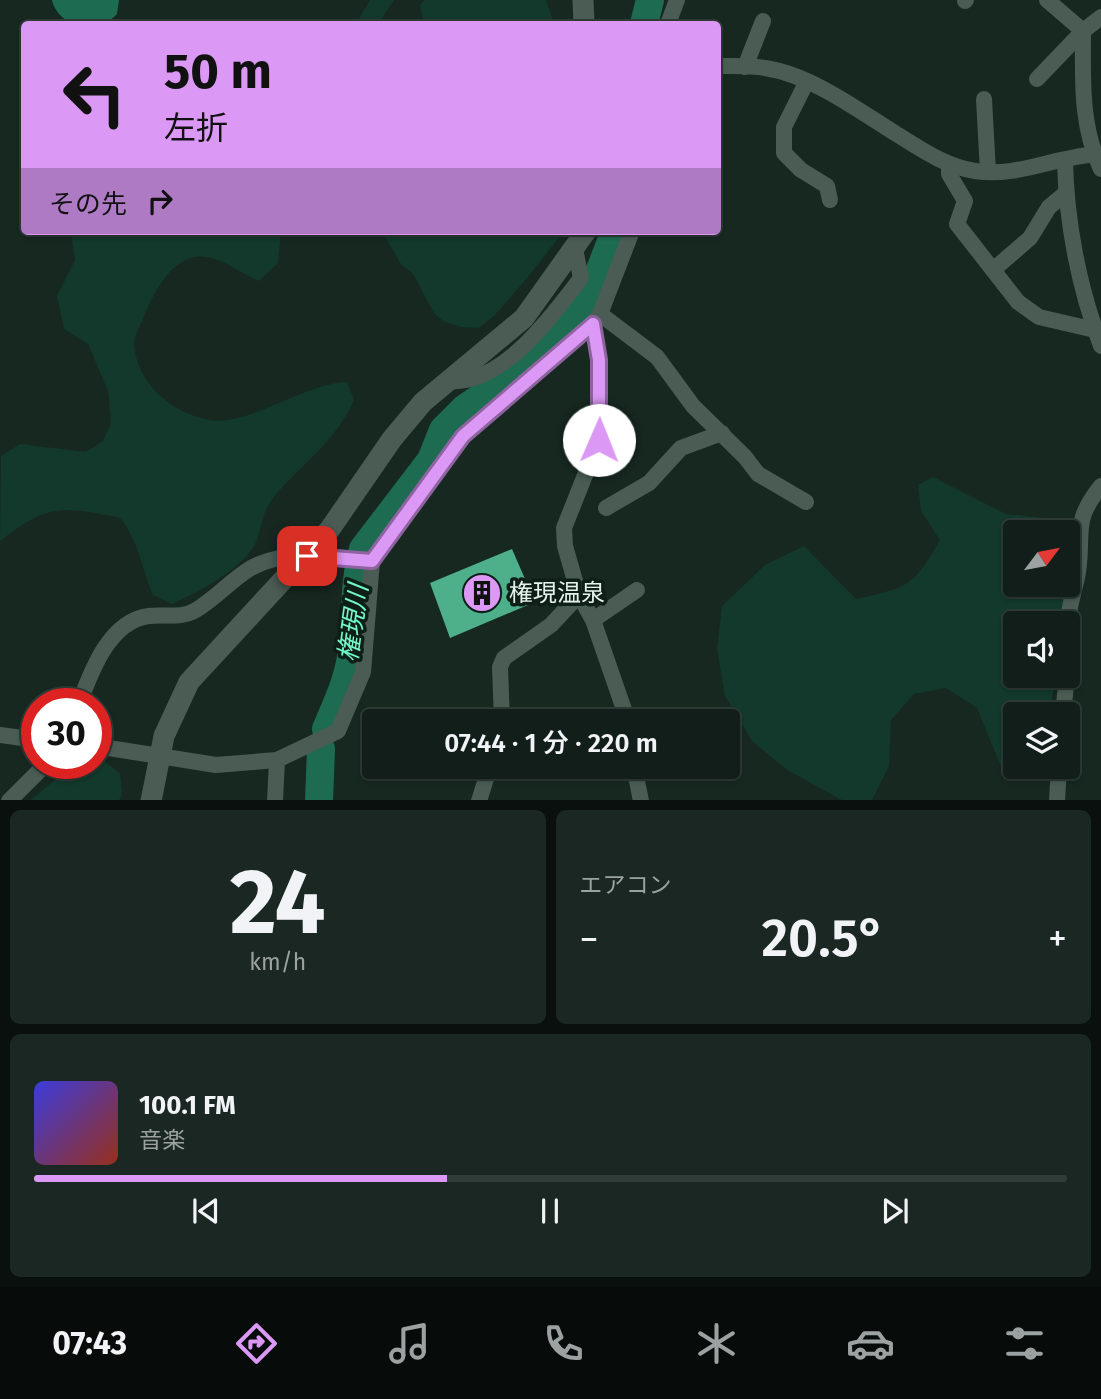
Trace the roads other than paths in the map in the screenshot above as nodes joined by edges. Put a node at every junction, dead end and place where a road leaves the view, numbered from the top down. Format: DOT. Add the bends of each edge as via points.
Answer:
graph roads {
  1 [pos="583,0"];
  2 [pos="677,0"];
  3 [pos="1056,3"];
  4 [pos="1101,17"];
  5 [pos="584,21"];
  6 [pos="669,21"];
  7 [pos="763,21"];
  8 [pos="1083,31"];
  9 [pos="721,66"];
  10 [pos="745,66"];
  11 [pos="1037,79"];
  12 [pos="806,83"];
  13 [pos="984,99"];
  14 [pos="1099,159"];
  15 [pos="1065,160"];
  16 [pos="949,164"];
  17 [pos="988,172"];
  18 [pos="1066,193"];
  19 [pos="830,200"];
  20 [pos="630,235"];
  21 [pos="581,240"];
  22 [pos="993,271"];
  23 [pos="596,319"];
  24 [pos="1098,338"];
  25 [pos="532,358"];
  26 [pos="446,381"];
  27 [pos="722,433"];
  28 [pos="1101,486"];
  29 [pos="806,502"];
  30 [pos="606,509"];
  31 [pos="307,556"];
  32 [pos="364,560"];
  33 [pos="637,590"];
  34 [pos="579,595"];
  35 [pos="1068,611"];
  36 [pos="593,620"];
  37 [pos="86,688"];
  38 [pos="502,709"];
  39 [pos="624,709"];
  40 [pos="0,735"];
  41 [pos="21,738"];
  42 [pos="112,748"];
  43 [pos="158,754"];
  44 [pos="277,760"];
  45 [pos="31,779"];
  46 [pos="486,779"];
  47 [pos="637,779"];
  48 [pos="1058,779"];
  49 [pos="9,800"];
  50 [pos="150,800"];
  51 [pos="275,800"];
  52 [pos="479,800"];
  53 [pos="641,800"];
  54 [pos="1057,800"];
  1 -- 5 [label="street"];
  2 -- 6 [label="street"];
  3 -- 8 [label="street"];
  4 -- 8 [label="street"];
  7 -- 10 [label="street"];
  8 -- 11 [label="street"];
  8 -- 14 [label="street" via="1082,95"];
  9 -- 10 [label="street"];
  10 -- 12 [label="street" via="767,68"];
  12 -- 16 [label="street"];
  12 -- 19 [label="street" via="784,127 784,153 827,186"];
  13 -- 17 [label="street"];
  14 -- 15 [label="street"];
  15 -- 17 [label="street"];
  15 -- 18 [label="street"];
  16 -- 17 [label="street"];
  16 -- 22 [label="street" via="948,174 965,201 957,224"];
  18 -- 22 [label="street" via="1049,207 1030,238"];
  18 -- 24 [label="street"];
  20 -- 23 [label="street"];
  21 -- 25 [label="street" via="581,278 547,323"];
  21 -- 26 [label="street" via="524,318"];
  22 -- 24 [label="street" via="1018,302 1039,317"];
  23 -- 25 [label="street"];
  23 -- 27 [label="street" via="657,357 693,406"];
  23 -- 34 [label="street" via="599,440 564,528"];
  25 -- 26 [label="street" via="507,360 460,382"];
  25 -- 32 [label="street"];
  26 -- 31 [label="street" via="392,439"];
  27 -- 29 [label="street" via="758,474"];
  27 -- 30 [label="street" via="681,448 649,482"];
  28 -- 35 [label="street" via="1081,518 1078,570"];
  31 -- 32 [label="street"];
  31 -- 37 [label="street" via="277,559 250,569 193,612 147,616 122,629 103,649"];
  31 -- 43 [label="street" via="189,682"];
  32 -- 44 [label="street" via="363,672 344,722 338,732"];
  33 -- 36 [label="street"];
  34 -- 36 [label="street"];
  34 -- 38 [label="street" via="551,625 504,658 500,667"];
  36 -- 39 [label="street"];
  40 -- 41 [label="street"];
  42 -- 43 [label="street"];
  43 -- 44 [label="street" via="216,765"];
  43 -- 50 [label="street"];
  44 -- 51 [label="street"];
  45 -- 49 [label="street"];
  46 -- 52 [label="street"];
  47 -- 53 [label="street"];
  48 -- 54 [label="street"];
}
